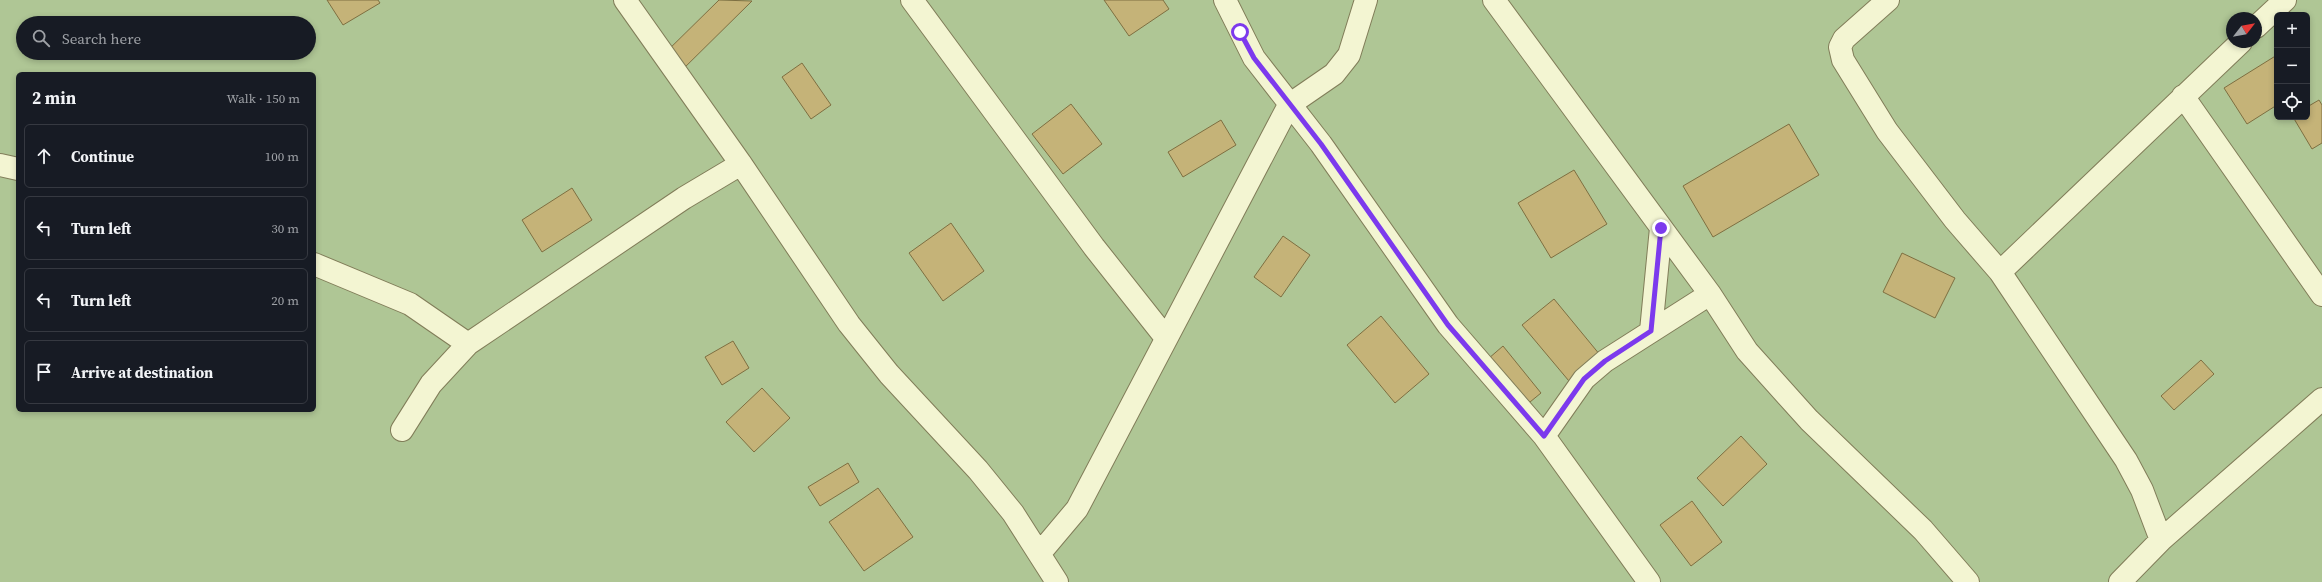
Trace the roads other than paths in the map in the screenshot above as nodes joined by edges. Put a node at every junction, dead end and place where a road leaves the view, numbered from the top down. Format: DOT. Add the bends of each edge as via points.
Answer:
graph roads {
  1 [pos="625,0"];
  2 [pos="912,0"];
  3 [pos="1225,0"];
  4 [pos="1366,0"];
  5 [pos="1494,0"];
  6 [pos="1888,0"];
  7 [pos="2285,0"];
  8 [pos="2262,21"];
  9 [pos="2235,48"];
  10 [pos="2183,96"];
  11 [pos="1289,105"];
  12 [pos="741,164"];
  13 [pos="0,165"];
  14 [pos="16,169"];
  15 [pos="1661,228"];
  16 [pos="316,265"];
  17 [pos="2000,272"];
  18 [pos="1710,294"];
  19 [pos="2322,295"];
  20 [pos="1651,331"];
  21 [pos="1166,338"];
  22 [pos="468,344"];
  23 [pos="2322,399"];
  24 [pos="402,430"];
  25 [pos="1544,436"];
  26 [pos="2161,540"];
  27 [pos="1040,553"];
  28 [pos="1057,582"];
  29 [pos="1649,582"];
  30 [pos="1968,582"];
  31 [pos="2120,582"];
  1 -- 12 [label="street"];
  2 -- 21 [label="street" via="1094,247"];
  3 -- 11 [label="street" via="1254,58"];
  4 -- 11 [label="street" via="1349,55 1334,74"];
  5 -- 15 [label="street"];
  6 -- 17 [label="street" via="1844,39 1840,47 1842,60 1887,131 1955,220"];
  7 -- 8 [label="street"];
  9 -- 10 [label="street"];
  10 -- 17 [label="street"];
  10 -- 19 [label="street"];
  11 -- 21 [label="street"];
  11 -- 25 [label="street" via="1321,144 1448,325"];
  12 -- 22 [label="street" via="684,198"];
  12 -- 27 [label="street" via="849,324 889,374 978,470 1013,513"];
  13 -- 14 [label="street"];
  15 -- 18 [label="street"];
  15 -- 20 [label="street"];
  16 -- 22 [label="street" via="410,304"];
  17 -- 26 [label="street" via="2126,460 2142,490"];
  18 -- 20 [label="street"];
  18 -- 30 [label="street" via="1747,351 1809,420 1923,530"];
  20 -- 25 [label="street" via="1605,361 1584,379"];
  21 -- 27 [label="street" via="1077,509"];
  22 -- 24 [label="street" via="431,384"];
  23 -- 26 [label="street"];
  25 -- 29 [label="street"];
  26 -- 31 [label="street"];
  27 -- 28 [label="street"];
}
